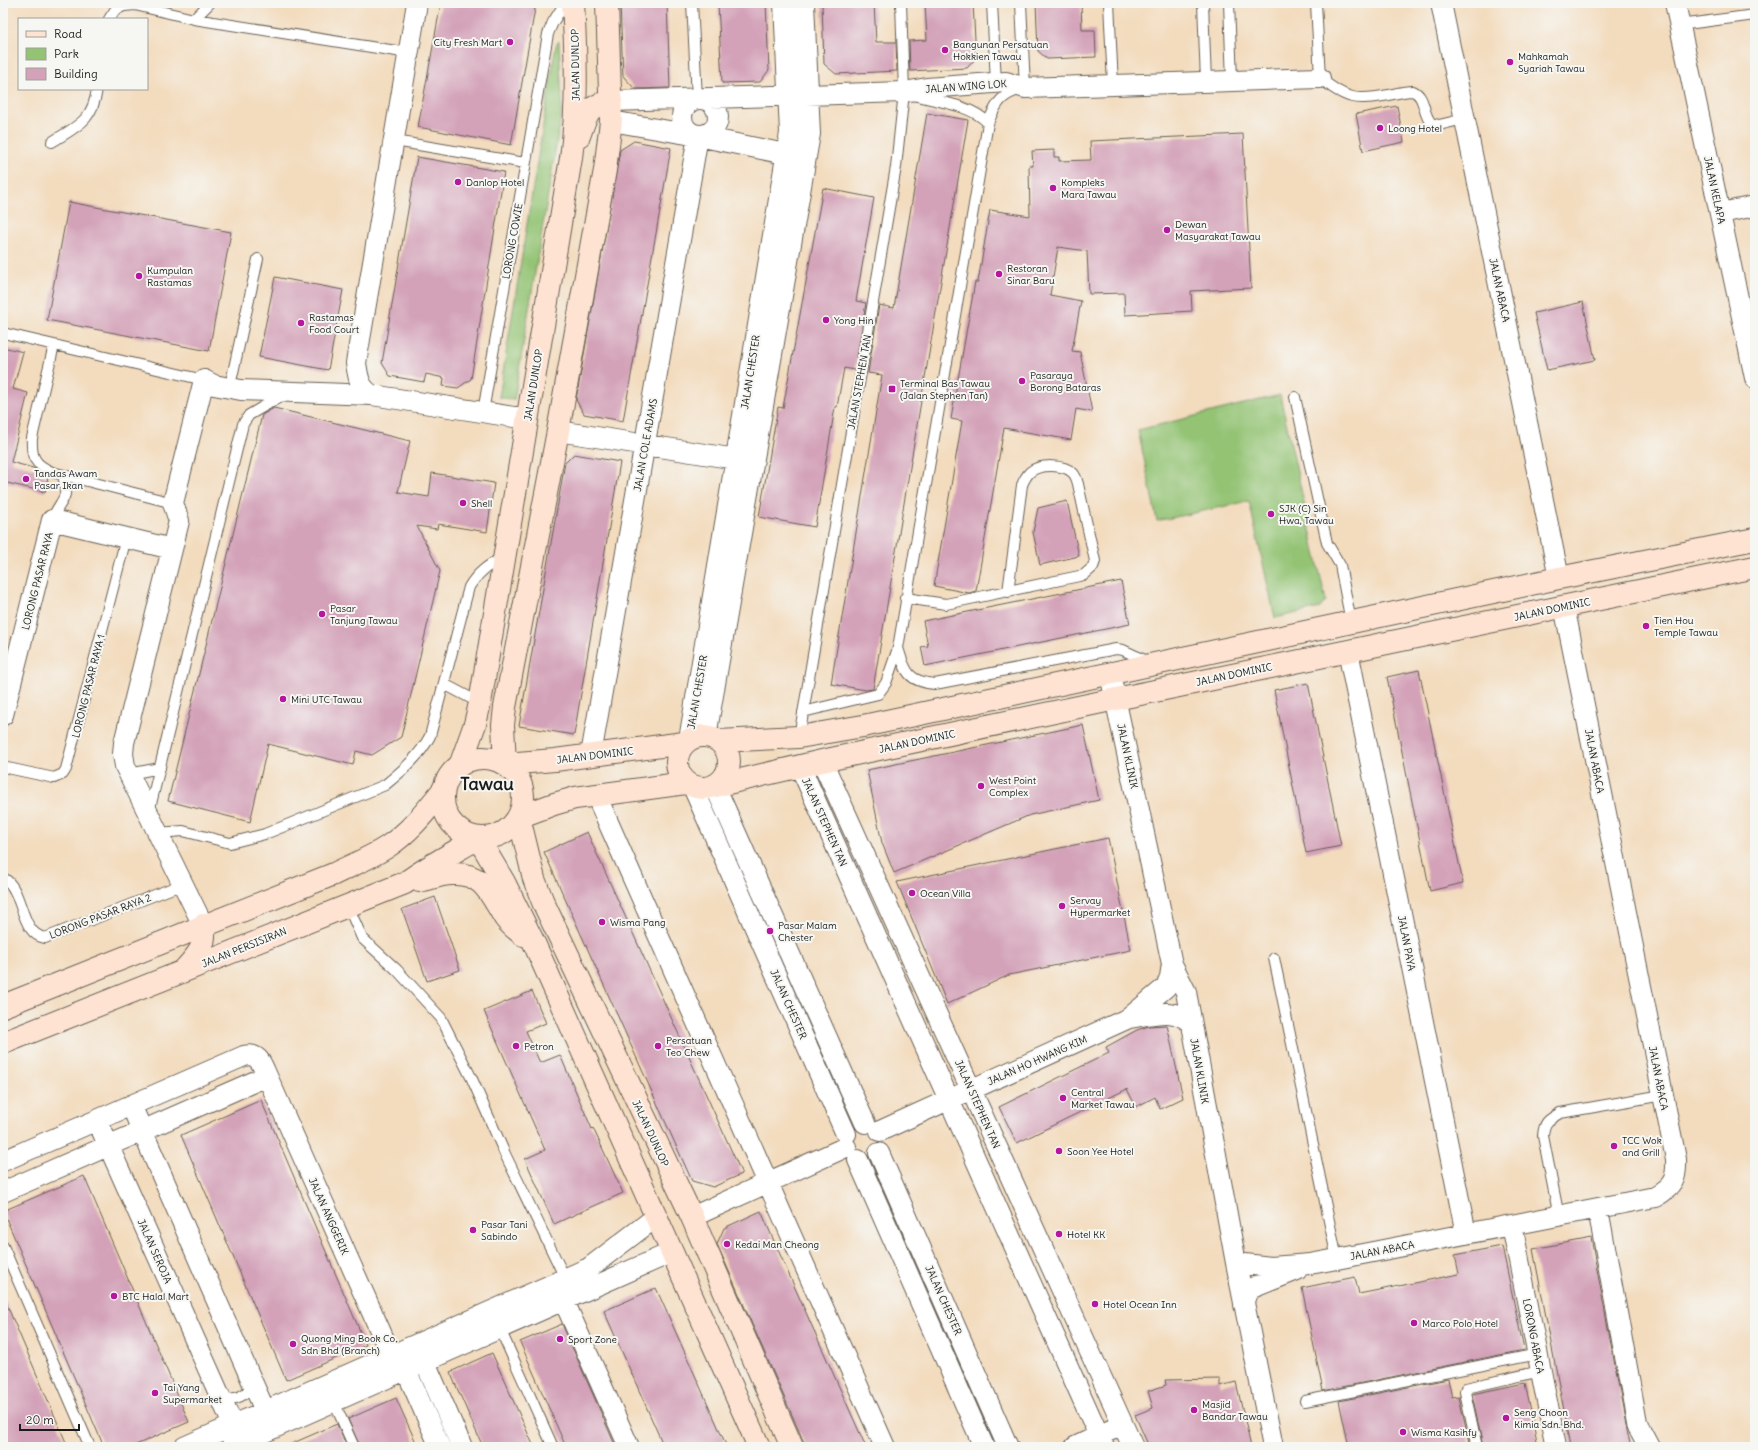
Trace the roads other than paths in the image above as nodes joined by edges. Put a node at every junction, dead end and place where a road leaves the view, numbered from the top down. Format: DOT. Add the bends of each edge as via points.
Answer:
graph roads {
  1 [pos="210,3"];
  2 [pos="417,3"];
  3 [pos="565,3"];
  4 [pos="574,3"];
  5 [pos="607,3"];
  6 [pos="692,3"];
  7 [pos="784,3"];
  8 [pos="804,3"];
  9 [pos="901,3"];
  10 [pos="992,3"];
  11 [pos="1021,3"];
  12 [pos="1109,3"];
  13 [pos="1202,3"];
  14 [pos="1229,3"];
  15 [pos="1316,3"];
  16 [pos="1441,3"];
  17 [pos="1675,3"];
  18 [pos="1755,15"];
  19 [pos="110,18"];
  20 [pos="194,19"];
  21 [pos="1679,24"];
  22 [pos="409,53"];
  23 [pos="1320,78"];
  24 [pos="1232,81"];
  25 [pos="1206,82"];
  26 [pos="996,83"];
  27 [pos="1113,85"];
  28 [pos="1025,88"];
  29 [pos="97,90"];
  30 [pos="904,92"];
  31 [pos="809,95"];
  32 [pos="789,96"];
  33 [pos="697,98"];
  34 [pos="611,111"];
  35 [pos="1464,119"];
  36 [pos="988,123"];
  37 [pos="698,136"];
  38 [pos="395,141"];
  39 [pos="52,142"];
  40 [pos="786,154"];
  41 [pos="571,158"];
  42 [pos="805,158"];
  43 [pos="525,164"];
  44 [pos="1755,206"];
  45 [pos="1721,213"];
  46 [pos="258,259"];
  47 [pos="3,333"];
  48 [pos="54,345"];
  49 [pos="356,363"];
  50 [pos="570,363"];
  51 [pos="232,378"];
  52 [pos="1755,378"];
  53 [pos="204,380"];
  54 [pos="289,392"];
  55 [pos="372,395"];
  56 [pos="1295,397"];
  57 [pos="483,412"];
  58 [pos="527,417"];
  59 [pos="558,431"];
  60 [pos="645,444"];
  61 [pos="736,459"];
  62 [pos="63,475"];
  63 [pos="173,503"];
  64 [pos="52,520"];
  65 [pos="126,538"];
  66 [pos="1755,539"];
  67 [pos="172,549"];
  68 [pos="504,556"];
  69 [pos="1755,567"];
  70 [pos="1559,578"];
  71 [pos="1008,592"];
  72 [pos="906,598"];
  73 [pos="1564,606"];
  74 [pos="1351,622"];
  75 [pos="898,648"];
  76 [pos="1348,651"];
  77 [pos="1154,665"];
  78 [pos="1110,674"];
  79 [pos="444,684"];
  80 [pos="6,693"];
  81 [pos="1116,699"];
  82 [pos="480,703"];
  83 [pos="803,712"];
  84 [pos="3,715"];
  85 [pos="799,738"];
  86 [pos="699,740"];
  87 [pos="591,755"];
  88 [pos="822,761"];
  89 [pos="461,763"];
  90 [pos="505,764"];
  91 [pos="800,766"];
  92 [pos="3,767"];
  93 [pos="160,768"];
  94 [pos="778,771"];
  95 [pos="129,774"];
  96 [pos="689,785"];
  97 [pos="715,786"];
  98 [pos="443,790"];
  99 [pos="596,795"];
  100 [pos="149,814"];
  101 [pos="519,817"];
  102 [pos="158,832"];
  103 [pos="478,838"];
  104 [pos="3,878"];
  105 [pos="405,883"];
  106 [pos="183,884"];
  107 [pos="348,906"];
  108 [pos="203,925"];
  109 [pos="534,943"];
  110 [pos="1274,958"];
  111 [pos="1172,964"];
  112 [pos="183,971"];
  113 [pos="3,1006"];
  114 [pos="1129,1018"];
  115 [pos="1192,1023"];
  116 [pos="3,1042"];
  117 [pos="267,1076"];
  118 [pos="971,1090"];
  119 [pos="1663,1095"];
  120 [pos="949,1100"];
  121 [pos="131,1105"];
  122 [pos="97,1120"];
  123 [pos="872,1127"];
  124 [pos="142,1131"];
  125 [pos="108,1146"];
  126 [pos="850,1147"];
  127 [pos="879,1153"];
  128 [pos="3,1161"];
  129 [pos="667,1168"];
  130 [pos="768,1183"];
  131 [pos="3,1192"];
  132 [pos="1598,1210"];
  133 [pos="656,1217"];
  134 [pos="1559,1217"];
  135 [pos="692,1218"];
  136 [pos="1512,1226"];
  137 [pos="1466,1234"];
  138 [pos="3,1246"];
  139 [pos="671,1251"];
  140 [pos="1337,1259"];
  141 [pos="1236,1263"];
  142 [pos="1310,1264"];
  143 [pos="573,1275"];
  144 [pos="589,1290"];
  145 [pos="564,1301"];
  146 [pos="1244,1305"];
  147 [pos="500,1329"];
  148 [pos="391,1355"];
  149 [pos="424,1362"];
  150 [pos="1540,1363"];
  151 [pos="406,1370"];
  152 [pos="251,1379"];
  153 [pos="220,1396"];
  154 [pos="1305,1401"];
  155 [pos="334,1402"];
  156 [pos="265,1412"];
  157 [pos="1123,1424"];
  158 [pos="233,1426"];
  159 [pos="1102,1441"];
  160 [pos="254,1442"];
  161 [pos="90,1447"];
  162 [pos="184,1447"];
  163 [pos="354,1447"];
  164 [pos="440,1447"];
  165 [pos="462,1447"];
  166 [pos="553,1447"];
  167 [pos="629,1447"];
  168 [pos="759,1447"];
  169 [pos="792,1447"];
  170 [pos="886,1447"];
  171 [pos="984,1447"];
  172 [pos="1008,1447"];
  173 [pos="1075,1447"];
  174 [pos="1133,1447"];
  175 [pos="1273,1447"];
  176 [pos="1476,1447"];
  177 [pos="1556,1447"];
  178 [pos="1649,1447"];
  1 -- 20 [label="lane"];
  2 -- 22 [label="street"];
  3 -- 43 [label="lane, LORONG COWIE" via="548,34"];
  4 -- 41 [label="street, JALAN DUNLOP" via="576,98"];
  5 -- 34 [label="street"];
  6 -- 33 [label="lane"];
  7 -- 32 [label="street, JALAN CHESTER"];
  8 -- 31 [label="street, JALAN CHESTER"];
  9 -- 30 [label="lane, JALAN STEPHEN TAN"];
  10 -- 26 [label="lane"];
  11 -- 28 [label="lane"];
  12 -- 27 [label="lane"];
  13 -- 25 [label="lane"];
  14 -- 24 [label="lane"];
  15 -- 23 [label="lane"];
  16 -- 35 [label="street, JALAN ABACA"];
  17 -- 21 [label="street, JALAN KELAPA"];
  18 -- 21 [label="lane"];
  19 -- 20 [label="lane" via="115,10 135,5"];
  20 -- 22 [label="lane"];
  21 -- 45 [label="street, JALAN KELAPA"];
  22 -- 38 [label="street"];
  23 -- 24 [label="street, JALAN WING LOK"];
  23 -- 35 [label="lane" via="1338,92 1357,99 1366,100 1417,92 1422,98 1426,116 1431,123 1439,125"];
  24 -- 25 [label="street, JALAN WING LOK"];
  25 -- 27 [label="street, JALAN WING LOK"];
  26 -- 28 [label="street, JALAN WING LOK" via="1010,83"];
  26 -- 30 [label="street, JALAN WING LOK"];
  27 -- 28 [label="street, JALAN WING LOK"];
  28 -- 36 [label="lane" via="1010,92 1001,99 993,109"];
  29 -- 39 [label="lane" via="90,114 79,125"];
  30 -- 31 [label="street, JALAN WING LOK"];
  30 -- 36 [label="lane" via="971,110"];
  30 -- 83 [label="lane, JALAN STEPHEN TAN" via="896,167"];
  31 -- 32 [label="street, JALAN WING LOK"];
  31 -- 42 [label="street, JALAN CHESTER" via="810,134"];
  32 -- 33 [label="street, JALAN WING LOK"];
  32 -- 40 [label="street, JALAN CHESTER" via="790,133"];
  33 -- 34 [label="street, JALAN WING LOK"];
  33 -- 37 [label="street" via="687,104 682,114 684,126"];
  33 -- 37 [label="street" via="710,101 719,117 710,133"];
  34 -- 37 [label="street"];
  34 -- 41 [label="street" via="599,103 592,107"];
  34 -- 50 [label="street" via="603,178"];
  35 -- 70 [label="street, JALAN ABACA"];
  36 -- 72 [label="lane"];
  37 -- 40 [label="street"];
  37 -- 60 [label="street, JALAN COLE ADAMS"];
  38 -- 43 [label="lane"];
  38 -- 49 [label="street"];
  40 -- 42 [label="street"];
  40 -- 61 [label="street, JALAN CHESTER"];
  41 -- 58 [label="street, JALAN DUNLOP"];
  42 -- 86 [label="street, JALAN CHESTER"];
  43 -- 57 [label="lane, LORONG COWIE"];
  44 -- 45 [label="street"];
  45 -- 52 [label="street, JALAN KELAPA"];
  46 -- 51 [label="lane"];
  47 -- 48 [label="lane"];
  48 -- 53 [label="lane"];
  48 -- 62 [label="lane" via="32,438 32,450 35,461 43,468"];
  49 -- 51 [label="street" via="346,378 327,384"];
  49 -- 55 [label="street" via="360,384"];
  50 -- 58 [label="street" via="544,411"];
  50 -- 59 [label="street"];
  51 -- 53 [label="street" via="220,375"];
  53 -- 54 [label="street" via="229,388"];
  53 -- 63 [label="street"];
  54 -- 55 [label="street"];
  54 -- 93 [label="lane" via="249,415 243,424"];
  55 -- 57 [label="street"];
  56 -- 74 [label="lane" via="1327,543 1340,566"];
  57 -- 58 [label="street"];
  58 -- 68 [label="street, JALAN DUNLOP"];
  59 -- 60 [label="street"];
  59 -- 90 [label="street" via="505,707"];
  60 -- 61 [label="street"];
  60 -- 87 [label="street, JALAN COLE ADAMS"];
  61 -- 86 [label="street, JALAN CHESTER"];
  62 -- 63 [label="lane"];
  62 -- 64 [label="lane" via="67,492"];
  63 -- 67 [label="street" via="179,521"];
  64 -- 65 [label="street, LORONG PASAR RAYA"];
  64 -- 80 [label="street, LORONG PASAR RAYA"];
  65 -- 67 [label="street, LORONG PASAR RAYA"];
  65 -- 92 [label="lane, LORONG PASAR RAYA 1" via="66,769 63,774 54,778"];
  66 -- 70 [label="street, JALAN DOMINIC"];
  67 -- 95 [label="street" via="124,743 123,754"];
  68 -- 79 [label="lane" via="484,569 469,587"];
  68 -- 82 [label="street, JALAN DUNLOP"];
  69 -- 73 [label="street, JALAN DOMINIC"];
  70 -- 73 [label="street" via="1572,581 1576,589 1572,602"];
  70 -- 74 [label="street, JALAN DOMINIC"];
  71 -- 71 [label="lane" via="1022,486 1026,476 1032,470 1045,466 1069,470 1074,474 1078,484 1094,554 1093,566 1084,575"];
  71 -- 72 [label="lane" via="946,604"];
  72 -- 75 [label="lane"];
  73 -- 76 [label="street, JALAN DOMINIC"];
  73 -- 119 [label="street, JALAN ABACA"];
  74 -- 77 [label="street, JALAN DOMINIC"];
  75 -- 77 [label="lane" via="909,675 921,683 935,684 1116,649"];
  75 -- 83 [label="lane" via="886,683 878,694"];
  76 -- 81 [label="street, JALAN DOMINIC"];
  76 -- 137 [label="street, JALAN PAYA"];
  77 -- 78 [label="street, JALAN DOMINIC"];
  78 -- 81 [label="street, JALAN KLINIK"];
  78 -- 85 [label="street, JALAN DOMINIC"];
  79 -- 82 [label="lane"];
  79 -- 102 [label="lane" via="430,736 424,748 400,774 385,785 246,840 230,843 183,831"];
  80 -- 84 [label="street, LORONG PASAR RAYA"];
  81 -- 88 [label="street, JALAN DOMINIC"];
  81 -- 111 [label="street, JALAN KLINIK"];
  82 -- 89 [label="street, JALAN DUNLOP"];
  83 -- 85 [label="lane, JALAN STEPHEN TAN"];
  85 -- 86 [label="street, JALAN DOMINIC"];
  85 -- 94 [label="street"];
  86 -- 87 [label="street, JALAN DOMINIC"];
  86 -- 96 [label="street" via="679,750 677,759 680,776"];
  86 -- 97 [label="street" via="725,748 729,756 727,774"];
  87 -- 90 [label="street, JALAN DOMINIC"];
  88 -- 91 [label="street, JALAN DOMINIC"];
  88 -- 118 [label="street, JALAN STEPHEN TAN"];
  89 -- 90 [label="street" via="483,757"];
  89 -- 98 [label="street" via="450,775"];
  90 -- 101 [label="street" via="514,772 523,793"];
  91 -- 94 [label="street, JALAN DOMINIC"];
  91 -- 120 [label="street, JALAN STEPHEN TAN"];
  93 -- 95 [label="lane"];
  93 -- 100 [label="lane"];
  94 -- 97 [label="street, JALAN DOMINIC"];
  95 -- 100 [label="street"];
  96 -- 97 [label="street" via="700,789"];
  96 -- 99 [label="street"];
  96 -- 126 [label="street, JALAN CHESTER"];
  97 -- 123 [label="street"];
  98 -- 103 [label="street" via="443,803 454,827"];
  98 -- 108 [label="street" via="408,830 367,859"];
  99 -- 101 [label="street" via="554,804"];
  99 -- 130 [label="street"];
  100 -- 102 [label="street"];
  101 -- 103 [label="street" via="512,827 502,834"];
  101 -- 129 [label="street, JALAN DUNLOP" via="532,872 543,902"];
  102 -- 106 [label="street"];
  103 -- 105 [label="street, JALAN PERSISIRAN" via="423,869"];
  103 -- 109 [label="street" via="504,882"];
  104 -- 106 [label="lane, LORONG PASAR RAYA 2" via="11,884 29,926 39,937 45,938"];
  105 -- 107 [label="street, JALAN PERSISIRAN"];
  105 -- 109 [label="street" via="451,874 473,878 486,887 511,925"];
  106 -- 108 [label="street"];
  107 -- 112 [label="street, JALAN PERSISIRAN"];
  107 -- 143 [label="lane" via="362,938 397,970 441,1018 472,1079 505,1154"];
  108 -- 112 [label="street" via="203,946"];
  108 -- 113 [label="street"];
  109 -- 133 [label="street"];
  110 -- 140 [label="lane"];
  111 -- 114 [label="street, JALAN HO HWANG KIM" via="1166,987"];
  111 -- 115 [label="street, JALAN KLINIK" via="1186,992"];
  112 -- 116 [label="street, JALAN PERSISIRAN"];
  114 -- 115 [label="street" via="1169,1012 1184,1016"];
  114 -- 118 [label="street, JALAN HO HWANG KIM"];
  115 -- 141 [label="street, JALAN KLINIK"];
  117 -- 121 [label="street, JALAN ANGGERIK" via="260,1060 248,1055"];
  117 -- 124 [label="street"];
  117 -- 148 [label="street, JALAN ANGGERIK"];
  118 -- 120 [label="street, JALAN HO HWANG KIM"];
  118 -- 157 [label="street, JALAN STEPHEN TAN"];
  119 -- 132 [label="street, JALAN ABACA" via="1676,1159 1677,1171 1674,1182 1666,1191 1655,1197"];
  119 -- 134 [label="lane" via="1560,1113 1544,1125 1543,1136"];
  120 -- 123 [label="street, JALAN HO HWANG KIM"];
  120 -- 159 [label="street, JALAN STEPHEN TAN"];
  121 -- 122 [label="street, JALAN ANGGERIK"];
  121 -- 124 [label="street"];
  122 -- 125 [label="street, JALAN SEROJA"];
  122 -- 128 [label="street, JALAN ANGGERIK"];
  123 -- 126 [label="street" via="854,1125"];
  123 -- 127 [label="street" via="883,1142"];
  124 -- 125 [label="street"];
  124 -- 152 [label="street"];
  125 -- 131 [label="street"];
  125 -- 153 [label="street, JALAN SEROJA"];
  126 -- 127 [label="street" via="870,1160"];
  126 -- 130 [label="street"];
  126 -- 171 [label="street, JALAN CHESTER"];
  127 -- 172 [label="street, JALAN CHESTER"];
  129 -- 135 [label="street, JALAN DUNLOP"];
  129 -- 139 [label="street" via="669,1198 682,1238 680,1245"];
  130 -- 135 [label="street"];
  130 -- 170 [label="street"];
  132 -- 134 [label="street, JALAN ABACA"];
  132 -- 178 [label="street" via="1637,1422"];
  133 -- 139 [label="street"];
  133 -- 143 [label="street" via="596,1264"];
  134 -- 136 [label="street, JALAN ABACA"];
  135 -- 169 [label="street, JALAN DUNLOP"];
  136 -- 137 [label="street, JALAN ABACA"];
  136 -- 150 [label="street, LORONG ABACA"];
  137 -- 140 [label="street, JALAN ABACA"];
  138 -- 161 [label="lane"];
  139 -- 144 [label="street"];
  139 -- 168 [label="street"];
  140 -- 142 [label="street, JALAN ABACA"];
  141 -- 142 [label="street" via="1271,1267"];
  141 -- 146 [label="street, JALAN KLINIK"];
  142 -- 146 [label="street" via="1282,1278 1252,1288"];
  143 -- 144 [label="street"];
  143 -- 148 [label="street"];
  144 -- 145 [label="street"];
  145 -- 147 [label="street"];
  145 -- 167 [label="street"];
  146 -- 175 [label="street, JALAN KLINIK"];
  147 -- 149 [label="street"];
  147 -- 166 [label="lane"];
  148 -- 156 [label="street"];
  149 -- 151 [label="street"];
  149 -- 165 [label="street"];
  150 -- 154 [label="lane"];
  150 -- 176 [label="lane" via="1466,1388"];
  150 -- 177 [label="street, LORONG ABACA"];
  151 -- 155 [label="street"];
  151 -- 164 [label="street"];
  152 -- 153 [label="lane" via="246,1393 231,1400"];
  152 -- 156 [label="street"];
  153 -- 158 [label="street, JALAN SEROJA"];
  155 -- 160 [label="street"];
  155 -- 163 [label="lane"];
  156 -- 158 [label="street"];
  157 -- 159 [label="street"];
  157 -- 174 [label="street, JALAN STEPHEN TAN"];
  158 -- 162 [label="street"];
  159 -- 173 [label="street"];
}
